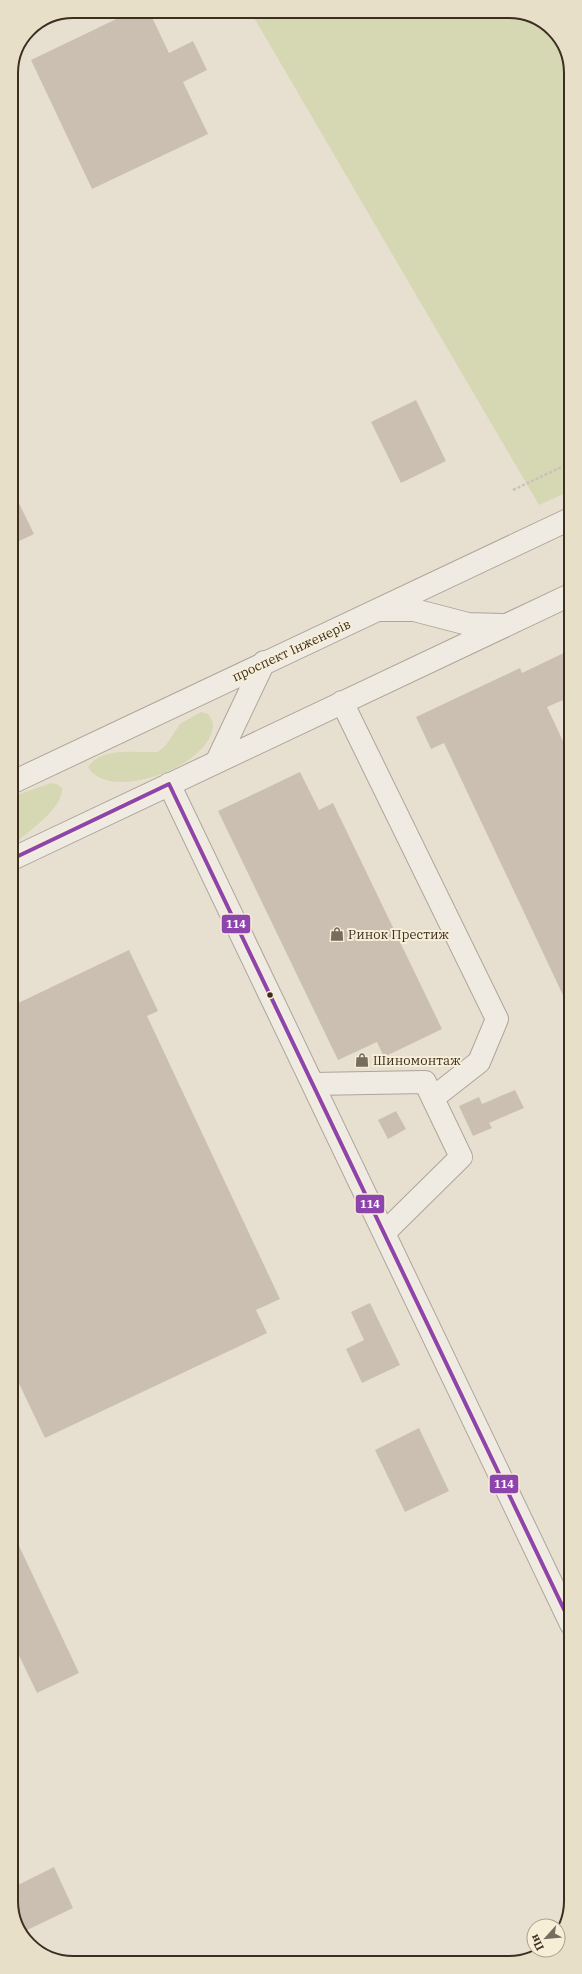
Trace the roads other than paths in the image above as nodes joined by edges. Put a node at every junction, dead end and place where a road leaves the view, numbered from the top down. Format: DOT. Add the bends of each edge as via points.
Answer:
graph roads {
  1 [pos="564,522"];
  2 [pos="564,598"];
  3 [pos="377,610"];
  4 [pos="507,625"];
  5 [pos="264,662"];
  6 [pos="342,702"];
  7 [pos="217,761"];
  8 [pos="18,778"];
  9 [pos="169,784"];
  10 [pos="18,856"];
  11 [pos="313,1084"];
  12 [pos="433,1098"];
  13 [pos="384,1233"];
  14 [pos="564,1609"];
  1 -- 3 [label="street, проспект Інженерів"];
  2 -- 4 [label="street"];
  3 -- 4 [label="street" via="414,610 468,624"];
  3 -- 5 [label="street, проспект Інженерів"];
  4 -- 6 [label="street"];
  5 -- 7 [label="street"];
  5 -- 8 [label="street, проспект Інженерів"];
  6 -- 7 [label="street"];
  6 -- 12 [label="street" via="497,1019 479,1062"];
  7 -- 9 [label="street"];
  9 -- 10 [label="street"];
  9 -- 11 [label="street"];
  11 -- 12 [label="street" via="425,1082"];
  11 -- 13 [label="street"];
  12 -- 13 [label="street" via="460,1157"];
  13 -- 14 [label="street"];
}
